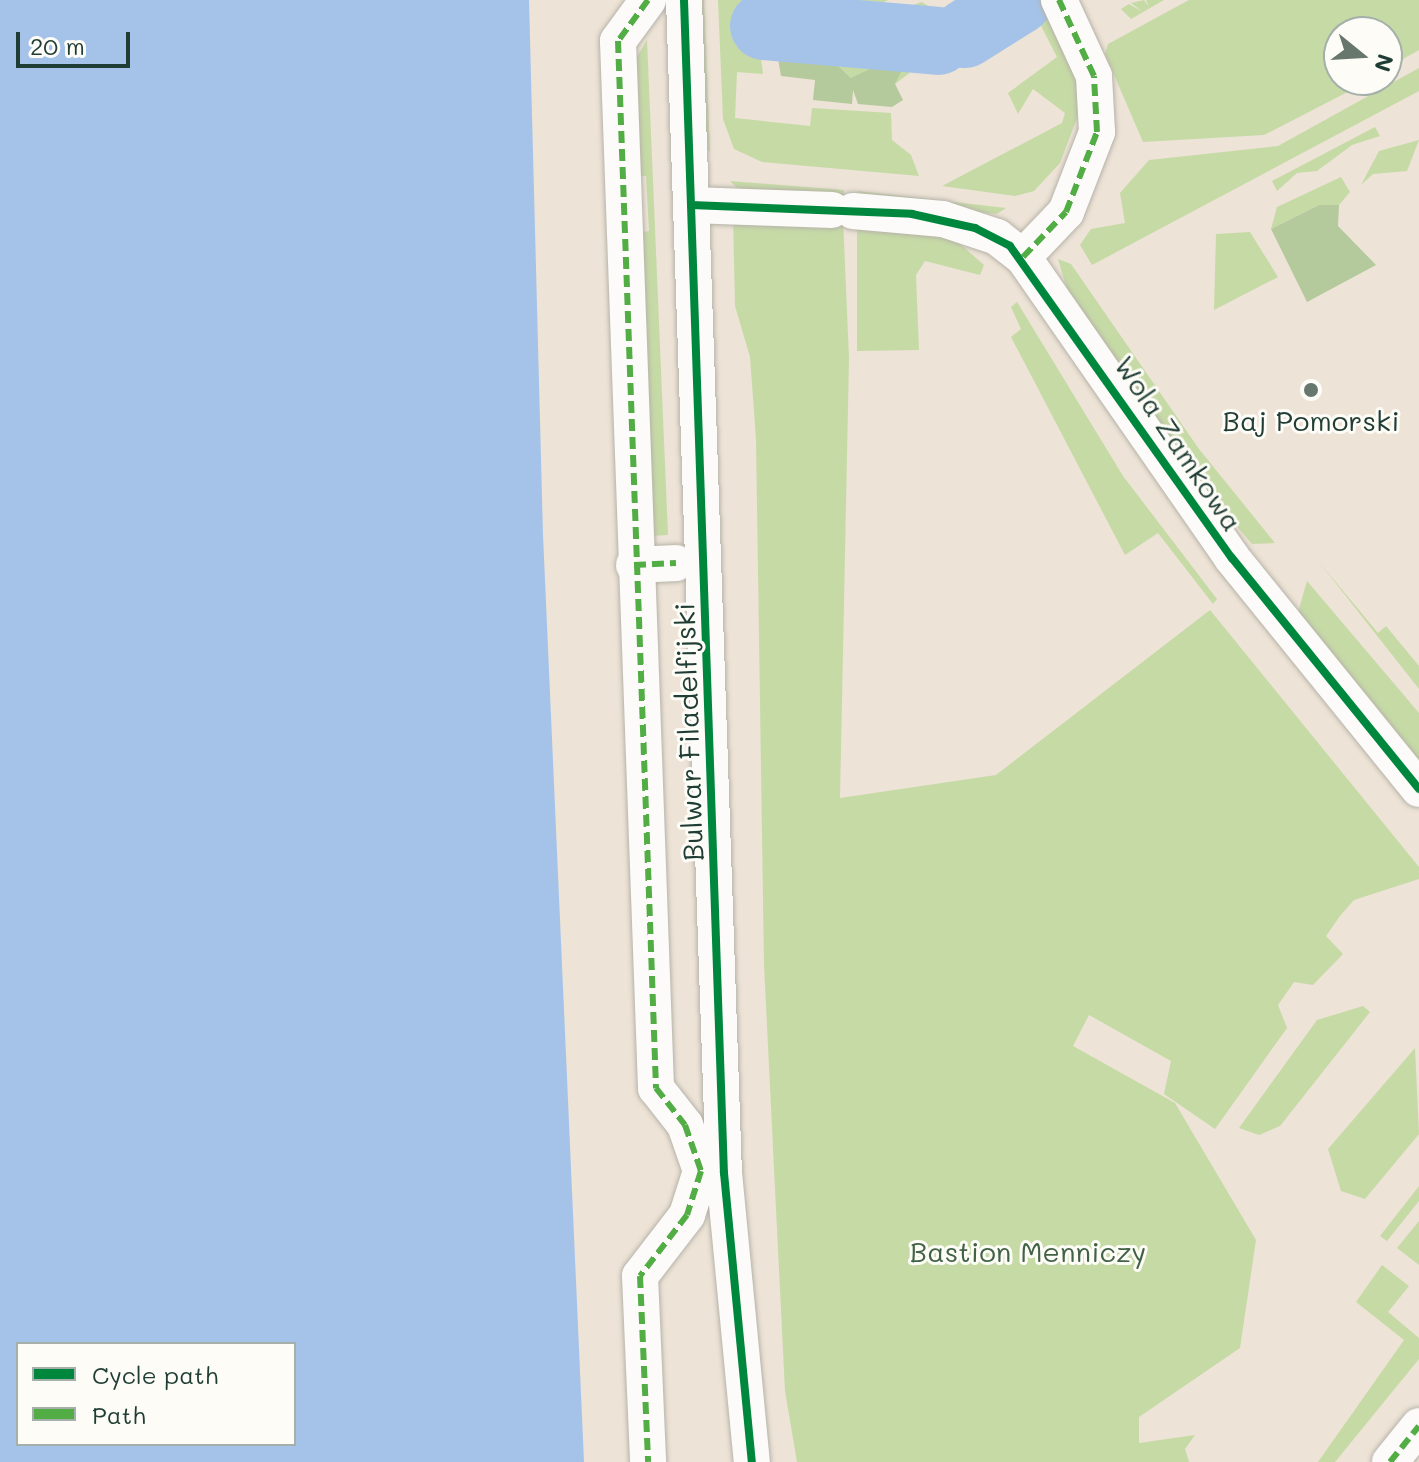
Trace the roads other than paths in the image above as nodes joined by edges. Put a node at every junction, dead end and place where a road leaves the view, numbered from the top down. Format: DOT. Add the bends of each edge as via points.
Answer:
graph roads {
  1 [pos="648,0"];
  2 [pos="684,0"];
  3 [pos="1059,0"];
  4 [pos="691,205"];
  5 [pos="1023,257"];
  6 [pos="676,563"];
  7 [pos="634,565"];
  8 [pos="1419,789"];
  9 [pos="1417,1431"];
  10 [pos="648,1462"];
  11 [pos="752,1462"];
  12 [pos="1390,1462"];
  1 -- 7 [label="street, Bulwar Filadelfijski" via="618,41"];
  2 -- 4 [label="street, Bulwar Filadelfijski"];
  3 -- 5 [label="street" via="1094,76 1097,132 1066,212"];
  4 -- 5 [label="street, Wola Zamkowa" via="943,219 997,237"];
  4 -- 11 [label="street, Bulwar Filadelfijski" via="724,1173"];
  5 -- 8 [label="street, Wola Zamkowa" via="1232,558"];
  6 -- 7 [label="street"];
  7 -- 10 [label="street, Bulwar Filadelfijski" via="656,1088 685,1125 701,1171 687,1215 640,1276"];
  9 -- 12 [label="street"];
}
